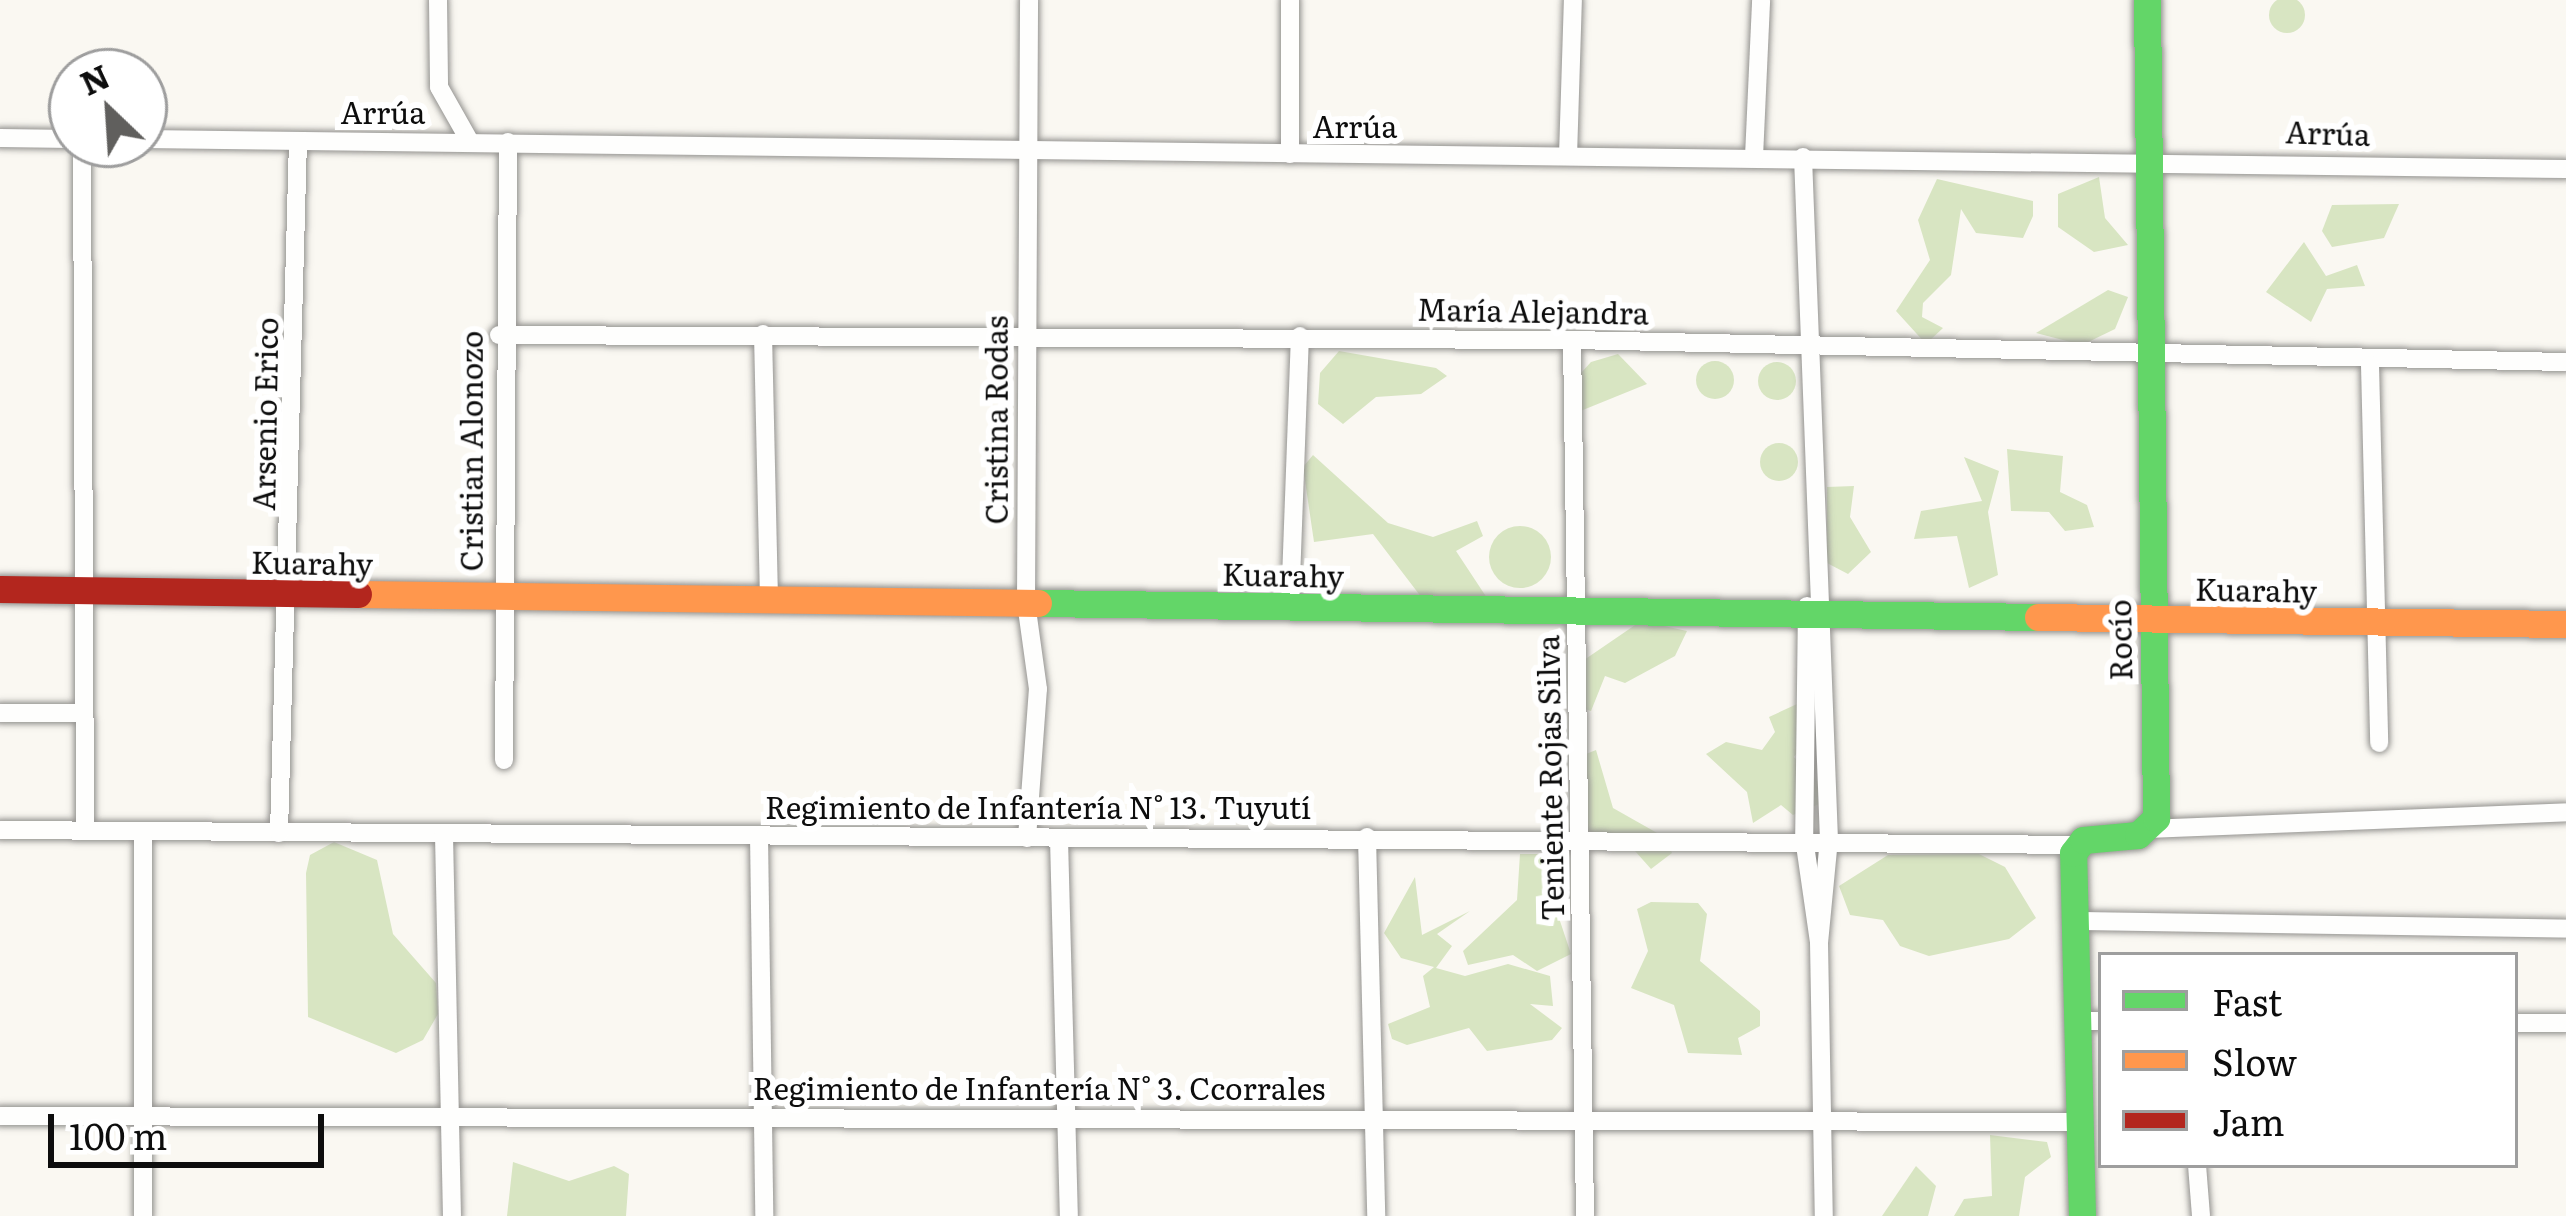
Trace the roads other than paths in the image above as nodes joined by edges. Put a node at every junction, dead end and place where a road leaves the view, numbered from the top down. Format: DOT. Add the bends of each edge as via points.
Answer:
graph roads {
  1 [pos="438,0"];
  2 [pos="1029,0"];
  3 [pos="1290,0"];
  4 [pos="1573,0"];
  5 [pos="1761,0"];
  6 [pos="2147,0"];
  7 [pos="0,138"];
  8 [pos="48,139"];
  9 [pos="168,140"];
  10 [pos="298,140"];
  11 [pos="469,140"];
  12 [pos="508,142"];
  13 [pos="1024,154"];
  14 [pos="1290,154"];
  15 [pos="1568,156"];
  16 [pos="1754,157"];
  17 [pos="1803,157"];
  18 [pos="2152,157"];
  19 [pos="82,168"];
  20 [pos="2566,169"];
  21 [pos="763,334"];
  22 [pos="1025,334"];
  23 [pos="499,335"];
  24 [pos="1300,337"];
  25 [pos="1572,340"];
  26 [pos="1809,346"];
  27 [pos="2154,350"];
  28 [pos="2566,362"];
  29 [pos="2370,365"];
  30 [pos="0,589"];
  31 [pos="81,591"];
  32 [pos="291,594"];
  33 [pos="500,598"];
  34 [pos="770,601"];
  35 [pos="1026,603"];
  36 [pos="1814,607"];
  37 [pos="1290,608"];
  38 [pos="1577,611"];
  39 [pos="2151,620"];
  40 [pos="2566,624"];
  41 [pos="2380,625"];
  42 [pos="0,713"];
  43 [pos="83,713"];
  44 [pos="2379,743"];
  45 [pos="504,760"];
  46 [pos="2566,812"];
  47 [pos="2150,829"];
  48 [pos="0,830"];
  49 [pos="85,831"];
  50 [pos="143,831"];
  51 [pos="279,833"];
  52 [pos="1580,833"];
  53 [pos="444,835"];
  54 [pos="759,835"];
  55 [pos="1367,837"];
  56 [pos="1027,838"];
  57 [pos="1804,838"];
  58 [pos="1829,838"];
  59 [pos="1060,839"];
  60 [pos="2076,845"];
  61 [pos="2075,921"];
  62 [pos="2566,929"];
  63 [pos="1819,942"];
  64 [pos="2089,1021"];
  65 [pos="2518,1023"];
  66 [pos="2566,1023"];
  67 [pos="454,1115"];
  68 [pos="1069,1115"];
  69 [pos="0,1116"];
  70 [pos="146,1116"];
  71 [pos="1375,1116"];
  72 [pos="1585,1116"];
  73 [pos="764,1120"];
  74 [pos="1824,1120"];
  75 [pos="2078,1122"];
  76 [pos="2197,1168"];
  77 [pos="143,1216"];
  78 [pos="452,1216"];
  79 [pos="764,1216"];
  80 [pos="1069,1216"];
  81 [pos="1376,1216"];
  82 [pos="1585,1216"];
  83 [pos="1824,1216"];
  84 [pos="2082,1216"];
  85 [pos="2200,1216"];
  1 -- 11 [label="street" via="439,87"];
  2 -- 13 [label="street, Cristina Rodas"];
  3 -- 14 [label="street"];
  4 -- 15 [label="street"];
  5 -- 16 [label="street"];
  6 -- 18 [label="street, Rocío"];
  7 -- 8 [label="street"];
  9 -- 10 [label="street, Arrúa"];
  10 -- 11 [label="street, Arrúa"];
  10 -- 32 [label="street, Arsenio Erico"];
  11 -- 12 [label="street, Arrúa"];
  12 -- 13 [label="street, Arrúa"];
  12 -- 23 [label="street, Cristian Alonozo"];
  13 -- 14 [label="street, Arrúa"];
  13 -- 22 [label="street, Cristina Rodas"];
  14 -- 15 [label="street, Arrúa"];
  15 -- 16 [label="street, Arrúa"];
  16 -- 17 [label="street, Arrúa"];
  17 -- 18 [label="street, Arrúa"];
  17 -- 26 [label="street"];
  18 -- 20 [label="street, Arrúa"];
  18 -- 27 [label="street, Rocío"];
  19 -- 31 [label="street"];
  21 -- 22 [label="street, María Alejandra"];
  21 -- 23 [label="street, María Alejandra"];
  21 -- 34 [label="street"];
  22 -- 24 [label="street, María Alejandra"];
  22 -- 35 [label="street, Cristina Rodas"];
  23 -- 33 [label="street, Cristian Alonozo"];
  24 -- 25 [label="street, María Alejandra"];
  24 -- 37 [label="street"];
  25 -- 26 [label="street, María Alejandra"];
  25 -- 38 [label="street, Teniente Rojas Silva"];
  26 -- 27 [label="street, María Alejandra"];
  26 -- 36 [label="street"];
  27 -- 29 [label="street, María Alejandra"];
  27 -- 39 [label="street, Rocío"];
  28 -- 29 [label="street, María Alejandra"];
  29 -- 41 [label="street"];
  30 -- 31 [label="street, Kuarahy"];
  31 -- 32 [label="street, Kuarahy"];
  31 -- 43 [label="street"];
  32 -- 33 [label="street, Kuarahy"];
  32 -- 51 [label="street, Arsenio Erico"];
  33 -- 34 [label="street, Kuarahy"];
  33 -- 45 [label="street, Cristian Alonozo"];
  34 -- 35 [label="street, Kuarahy"];
  35 -- 37 [label="street, Kuarahy"];
  35 -- 56 [label="street, Cristina Rodas" via="1038,662"];
  36 -- 38 [label="street, Kuarahy"];
  36 -- 39 [label="street, Kuarahy"];
  36 -- 57 [label="street"];
  36 -- 58 [label="street"];
  37 -- 38 [label="street, Kuarahy"];
  38 -- 52 [label="street, Teniente Rojas Silva"];
  39 -- 41 [label="street, Kuarahy"];
  39 -- 47 [label="street, Rocío"];
  40 -- 41 [label="street, Kuarahy"];
  41 -- 44 [label="street"];
  42 -- 43 [label="street"];
  43 -- 49 [label="street"];
  46 -- 47 [label="street"];
  47 -- 60 [label="street"];
  48 -- 49 [label="street, Regimiento de Infantería N° 13. Tuyutí"];
  49 -- 50 [label="street, Regimiento de Infantería N° 13. Tuyutí"];
  50 -- 51 [label="street, Regimiento de Infantería N° 13. Tuyutí"];
  50 -- 70 [label="street"];
  51 -- 53 [label="street, Regimiento de Infantería N° 13. Tuyutí"];
  52 -- 55 [label="street, Regimiento de Infantería N° 13. Tuyutí"];
  52 -- 57 [label="street, Regimiento de Infantería N° 13. Tuyutí"];
  52 -- 72 [label="street, Teniente Rojas Silva"];
  53 -- 54 [label="street, Regimiento de Infantería N° 13. Tuyutí"];
  53 -- 67 [label="street"];
  54 -- 56 [label="street, Regimiento de Infantería N° 13. Tuyutí"];
  54 -- 73 [label="street"];
  55 -- 59 [label="street, Regimiento de Infantería N° 13. Tuyutí"];
  55 -- 71 [label="street"];
  56 -- 59 [label="street, Regimiento de Infantería N° 13. Tuyutí"];
  57 -- 58 [label="street, Regimiento de Infantería N° 13. Tuyutí"];
  57 -- 63 [label="street"];
  58 -- 60 [label="street, Regimiento de Infantería N° 13. Tuyutí"];
  58 -- 63 [label="street"];
  59 -- 68 [label="street"];
  60 -- 61 [label="street"];
  61 -- 62 [label="street"];
  61 -- 64 [label="street"];
  63 -- 74 [label="street"];
  64 -- 75 [label="street"];
  65 -- 66 [label="street"];
  67 -- 70 [label="street, Regimiento de Infantería N° 3. Ccorrales"];
  67 -- 73 [label="street, Regimiento de Infantería N° 3. Ccorrales"];
  67 -- 78 [label="street"];
  68 -- 71 [label="street, Regimiento de Infantería N° 3. Ccorrales"];
  68 -- 73 [label="street, Regimiento de Infantería N° 3. Ccorrales"];
  68 -- 80 [label="street"];
  69 -- 70 [label="street, Regimiento de Infantería N° 3. Ccorrales"];
  70 -- 77 [label="street"];
  71 -- 72 [label="street, Regimiento de Infantería N° 3. Ccorrales"];
  71 -- 81 [label="street"];
  72 -- 74 [label="street, Regimiento de Infantería N° 3. Ccorrales"];
  72 -- 82 [label="street, Teniente Rojas Silva"];
  73 -- 79 [label="street"];
  74 -- 75 [label="street, Regimiento de Infantería N° 3. Ccorrales"];
  74 -- 83 [label="street"];
  75 -- 84 [label="street"];
  76 -- 85 [label="street"];
}
